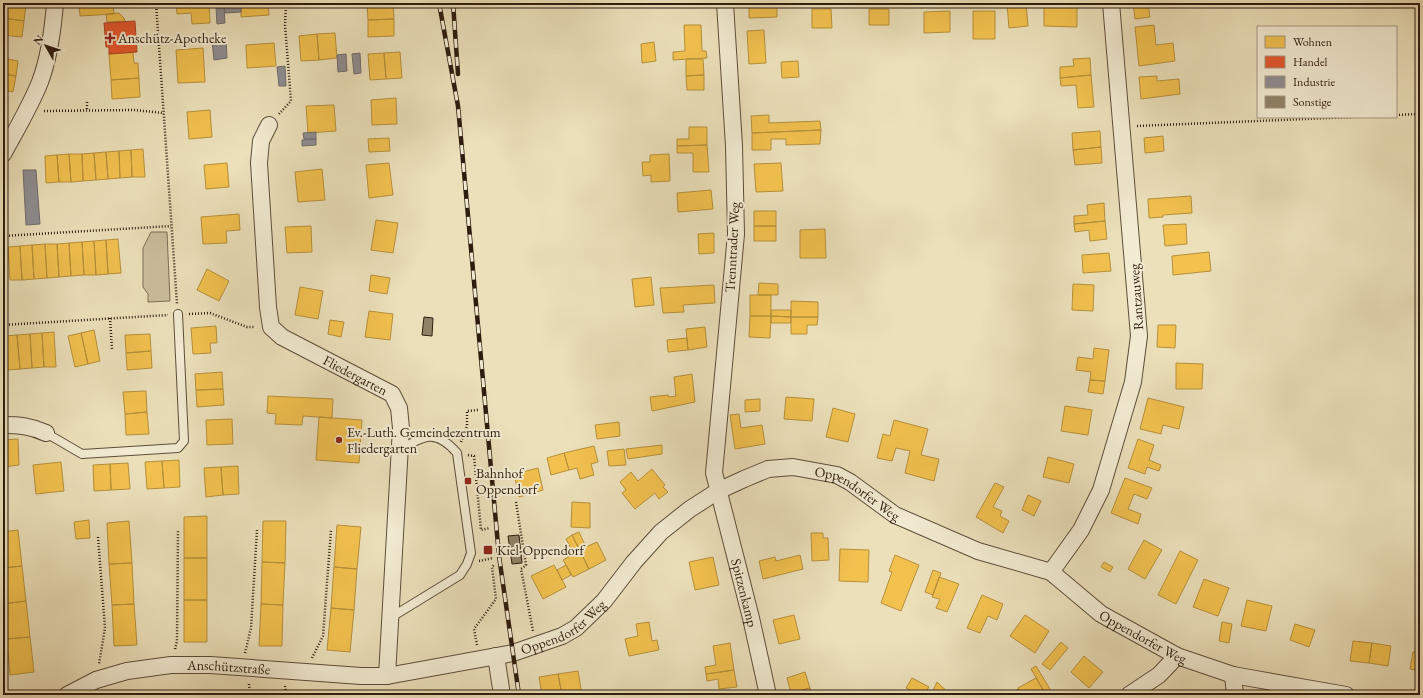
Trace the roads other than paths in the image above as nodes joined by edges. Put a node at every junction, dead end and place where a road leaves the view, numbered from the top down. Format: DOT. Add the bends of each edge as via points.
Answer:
graph roads {
  1 [pos="55,3"];
  2 [pos="726,3"];
  3 [pos="1111,3"];
  4 [pos="269,125"];
  5 [pos="3,154"];
  6 [pos="178,314"];
  7 [pos="3,425"];
  8 [pos="46,433"];
  9 [pos="400,450"];
  10 [pos="718,491"];
  11 [pos="1051,572"];
  12 [pos="390,618"];
  13 [pos="496,656"];
  14 [pos="1177,656"];
  15 [pos="391,675"];
  16 [pos="1234,676"];
  17 [pos="67,695"];
  18 [pos="502,695"];
  19 [pos="768,695"];
  20 [pos="1129,695"];
  21 [pos="1235,695"];
  22 [pos="1346,695"];
  1 -- 5 [label="street" via="48,51 40,81"];
  2 -- 10 [label="street, Trenntrader Weg" via="736,234 714,473"];
  3 -- 11 [label="street, Rantzauweg" via="1139,336 1133,382 1101,490 1081,530"];
  4 -- 9 [label="street, Fliedergarten" via="261,141 259,163 271,327 282,337 392,394 399,408"];
  6 -- 8 [label="lane" via="184,441 178,448 82,454"];
  7 -- 8 [label="street" via="32,427"];
  9 -- 12 [label="street, Fliedergarten"];
  9 -- 12 [label="lane" via="416,440 433,437 447,442 457,453 471,553 460,575"];
  10 -- 11 [label="street, Oppendorfer Weg" via="768,469 793,467 825,472 850,482 895,515 978,551"];
  10 -- 13 [label="street, Oppendorfer Weg" via="661,532 589,618 576,628 562,636 513,653"];
  10 -- 19 [label="street, Spitzenkamp"];
  11 -- 14 [label="street, Oppendorfer Weg" via="1101,614"];
  12 -- 15 [label="street, Fliedergarten"];
  13 -- 15 [label="street, Oppendorfer Weg"];
  13 -- 18 [label="street"];
  14 -- 16 [label="street, Oppendorfer Weg"];
  14 -- 20 [label="street" via="1159,675"];
  15 -- 17 [label="street, Anschützstraße" via="361,676 171,665 127,671 96,680"];
  16 -- 21 [label="street"];
  16 -- 22 [label="street, Oppendorfer Weg"];
}
